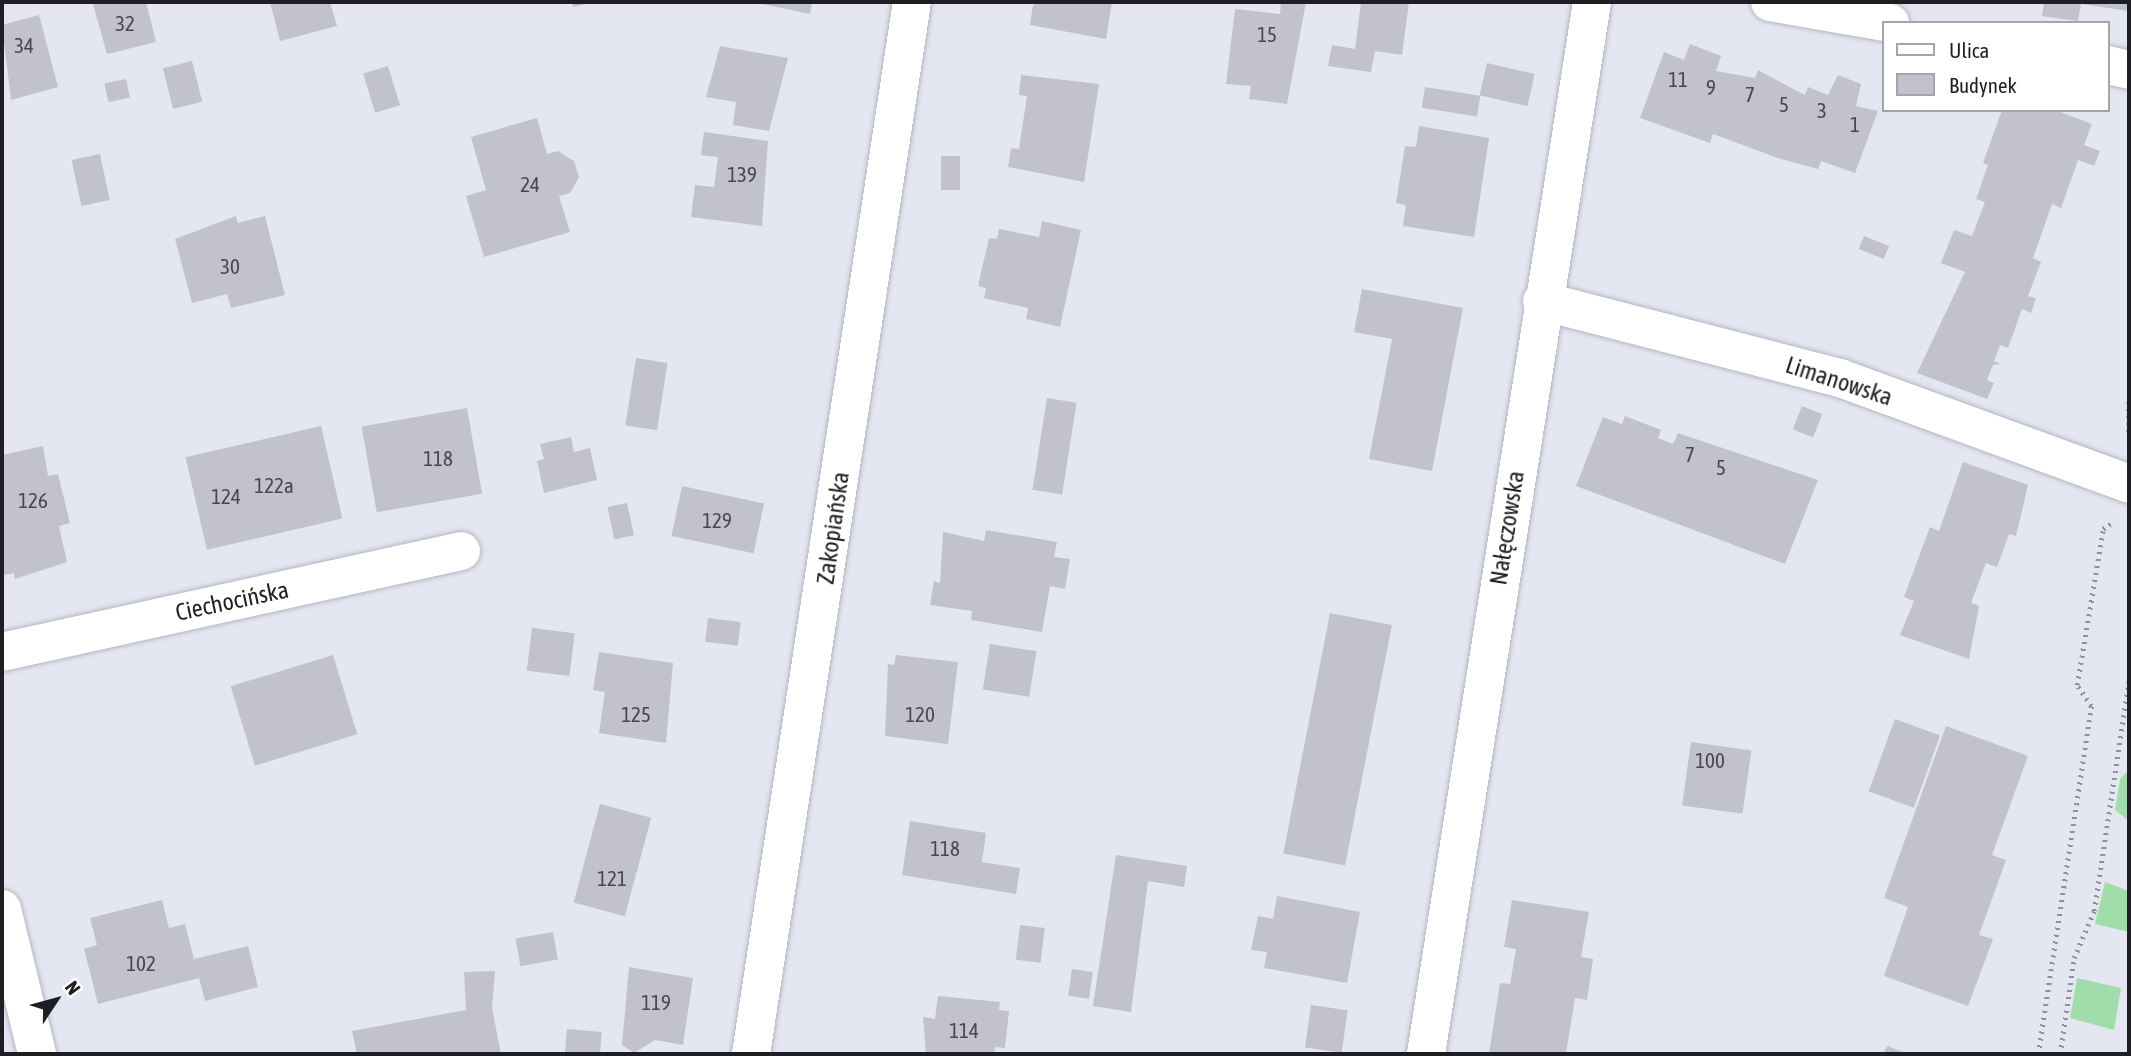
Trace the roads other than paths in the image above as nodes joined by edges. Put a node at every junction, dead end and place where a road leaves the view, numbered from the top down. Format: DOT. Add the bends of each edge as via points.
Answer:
graph roads {
  1 [pos="912,2"];
  2 [pos="1592,2"];
  3 [pos="1770,2"];
  4 [pos="1882,22"];
  5 [pos="2110,65"];
  6 [pos="2129,70"];
  7 [pos="1542,301"];
  8 [pos="2127,499"];
  9 [pos="461,551"];
  10 [pos="2,652"];
  11 [pos="2,909"];
  12 [pos="37,1054"];
  13 [pos="751,1054"];
  14 [pos="1426,1054"];
  1 -- 13 [label="street, Zakopiańska"];
  2 -- 7 [label="street, Nałęczowska"];
  3 -- 4 [label="street"];
  5 -- 6 [label="street"];
  7 -- 8 [label="street, Limanowska" via="1840,378"];
  7 -- 14 [label="street, Nałęczowska"];
  9 -- 10 [label="street, Ciechocińska"];
  11 -- 12 [label="street"];
}
